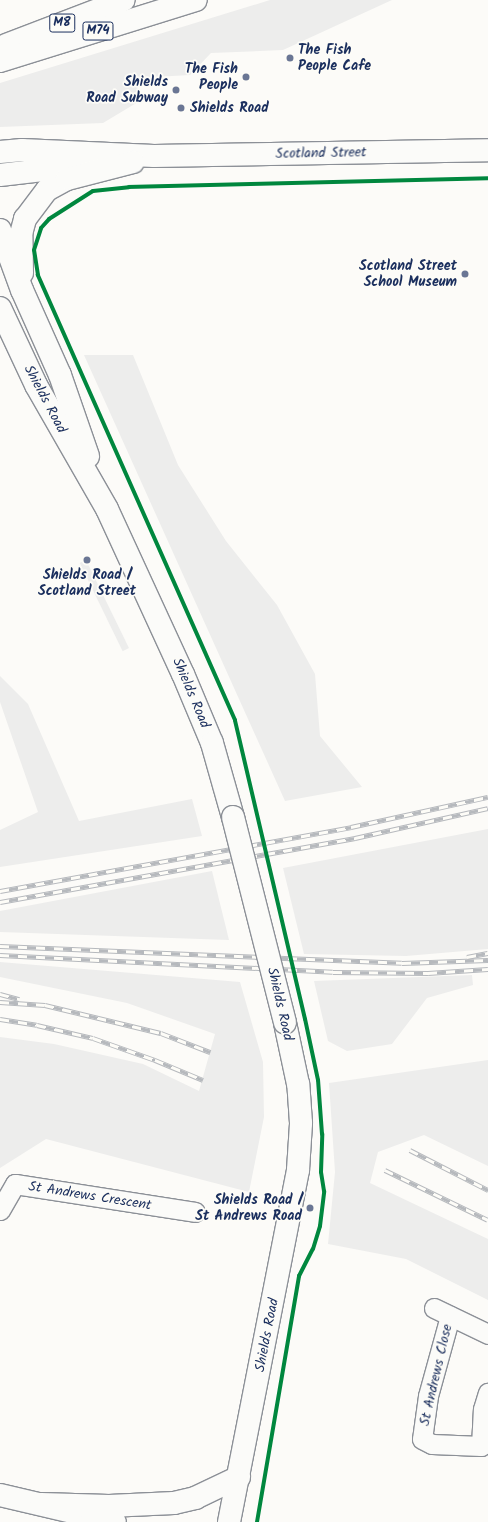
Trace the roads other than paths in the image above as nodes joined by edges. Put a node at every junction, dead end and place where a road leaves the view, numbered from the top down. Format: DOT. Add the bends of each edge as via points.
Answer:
graph roads {
  1 [pos="124,0"];
  2 [pos="196,0"];
  3 [pos="0,47"];
  4 [pos="0,61"];
  5 [pos="488,150"];
  6 [pos="0,152"];
  7 [pos="154,156"];
  8 [pos="0,175"];
  9 [pos="0,230"];
  10 [pos="22,290"];
  11 [pos="2,316"];
  12 [pos="107,509"];
  13 [pos="0,1210"];
  14 [pos="194,1212"];
  15 [pos="488,1334"];
  16 [pos="488,1393"];
  17 [pos="239,1477"];
  18 [pos="0,1495"];
  19 [pos="41,1504"];
  20 [pos="115,1522"];
  21 [pos="229,1522"];
  1 -- 3 [label="main road, M8"];
  2 -- 4 [label="main road, M74"];
  5 -- 7 [label="main road, Scotland Street"];
  6 -- 7 [label="main road, Scotland Street" via="22,150"];
  7 -- 8 [label="main road, Scotland Street"];
  7 -- 10 [label="main road" via="67,179 47,190 25,220 21,234"];
  9 -- 10 [label="main road, Shields Road"];
  10 -- 12 [label="main road, Shields Road" via="60,375"];
  11 -- 12 [label="main road, Shields Road" via="36,385"];
  12 -- 17 [label="main road, Shields Road, bridge" via="183,674 212,744 233,816 298,1084 301,1123 298,1170"];
  13 -- 14 [label="street, St Andrews Crescent" via="15,1184"];
  15 -- 16 [label="street, St Andrews Close" via="442,1312 422,1439 432,1444 481,1446 483,1409"];
  17 -- 19 [label="main road" via="194,1498 174,1502 108,1506"];
  17 -- 21 [label="main road, Shields Road"];
  18 -- 19 [label="main road"];
  19 -- 20 [label="main road"];
}
